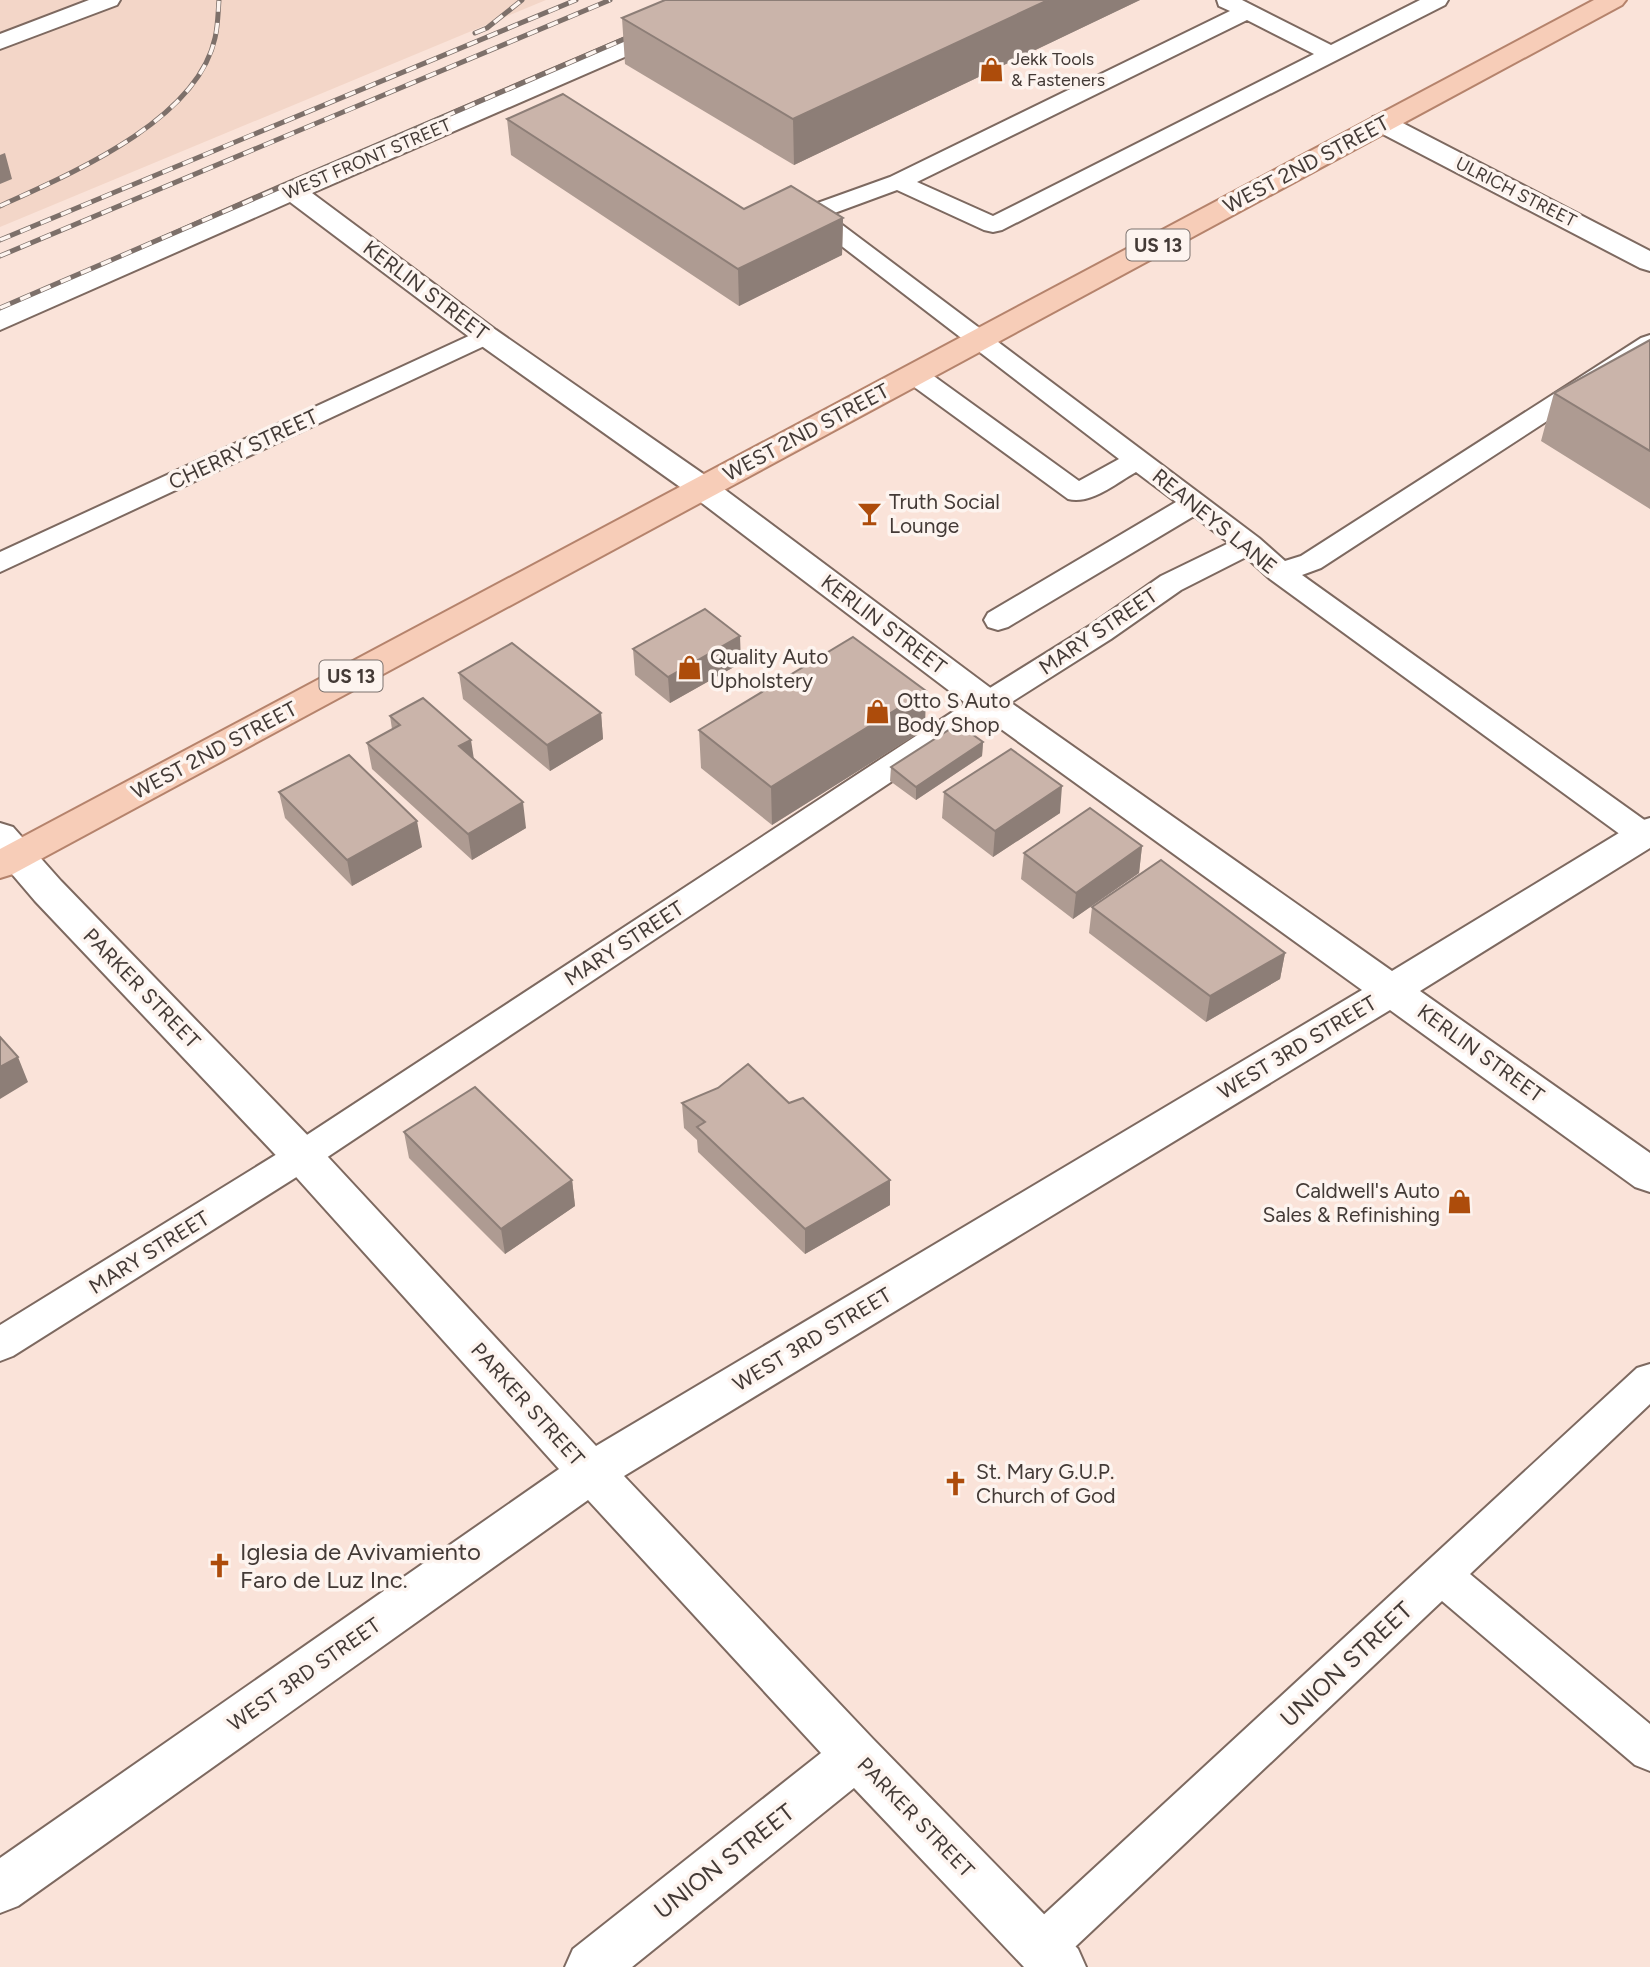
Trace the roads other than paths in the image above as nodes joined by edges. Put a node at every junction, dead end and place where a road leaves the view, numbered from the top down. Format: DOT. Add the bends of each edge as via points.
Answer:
graph roads {
  1 [pos="109,0"];
  2 [pos="734,0"];
  3 [pos="1225,0"];
  4 [pos="1437,0"];
  5 [pos="1613,0"];
  6 [pos="1248,12"];
  7 [pos="0,42"];
  8 [pos="1331,54"];
  9 [pos="1382,123"];
  10 [pos="898,182"];
  11 [pos="292,191"];
  12 [pos="1650,262"];
  13 [pos="0,321"];
  14 [pos="486,336"];
  15 [pos="982,340"];
  16 [pos="1650,344"];
  17 [pos="915,375"];
  18 [pos="1138,459"];
  19 [pos="701,487"];
  20 [pos="1195,503"];
  21 [pos="1249,544"];
  22 [pos="0,563"];
  23 [pos="1280,573"];
  24 [pos="998,620"];
  25 [pos="988,703"];
  26 [pos="1647,833"];
  27 [pos="6,852"];
  28 [pos="1392,990"];
  29 [pos="302,1156"];
  30 [pos="1650,1175"];
  31 [pos="0,1345"];
  32 [pos="1650,1380"];
  33 [pos="591,1472"];
  34 [pos="1441,1575"];
  35 [pos="1650,1751"];
  36 [pos="856,1756"];
  37 [pos="0,1888"];
  38 [pos="1051,1957"];
  39 [pos="591,1967"];
  1 -- 7 [label="lane"];
  2 -- 11 [label="street, WEST FRONT STREET"];
  3 -- 6 [label="lane"];
  4 -- 8 [label="lane"];
  5 -- 9 [label="main road, WEST 2ND STREET / US 13"];
  6 -- 8 [label="lane"];
  6 -- 10 [label="lane"];
  8 -- 10 [label="lane" via="993,225"];
  9 -- 12 [label="street, ULRICH STREET"];
  9 -- 15 [label="main road, WEST 2ND STREET / US 13"];
  10 -- 15 [label="lane, REANEYS LANE" via="802,206"];
  11 -- 13 [label="street, WEST FRONT STREET"];
  11 -- 14 [label="street, KERLIN STREET"];
  14 -- 19 [label="street, KERLIN STREET"];
  14 -- 22 [label="lane, CHERRY STREET"];
  15 -- 17 [label="main road, WEST 2ND STREET / US 13"];
  15 -- 18 [label="lane, REANEYS LANE"];
  16 -- 23 [label="lane" via="1311,562"];
  17 -- 18 [label="lane" via="1078,493"];
  17 -- 19 [label="main road, WEST 2ND STREET / US 13"];
  18 -- 20 [label="lane, REANEYS LANE"];
  19 -- 25 [label="street, KERLIN STREET"];
  19 -- 27 [label="main road, WEST 2ND STREET / US 13"];
  20 -- 21 [label="lane, REANEYS LANE"];
  20 -- 24 [label="lane"];
  21 -- 23 [label="lane, REANEYS LANE"];
  21 -- 25 [label="lane, MARY STREET" via="1171,583"];
  23 -- 26 [label="lane, REANEYS LANE"];
  25 -- 28 [label="street, KERLIN STREET"];
  25 -- 29 [label="lane, MARY STREET"];
  26 -- 28 [label="street, WEST 3RD STREET"];
  27 -- 29 [label="street, PARKER STREET"];
  28 -- 30 [label="street, KERLIN STREET"];
  28 -- 33 [label="street, WEST 3RD STREET"];
  29 -- 31 [label="lane, MARY STREET"];
  29 -- 33 [label="street, PARKER STREET"];
  32 -- 34 [label="lane, UNION STREET"];
  33 -- 36 [label="street, PARKER STREET"];
  33 -- 37 [label="street, WEST 3RD STREET"];
  34 -- 35 [label="lane"];
  34 -- 38 [label="lane, UNION STREET"];
  36 -- 38 [label="street, PARKER STREET"];
  36 -- 39 [label="street, UNION STREET"];
}
